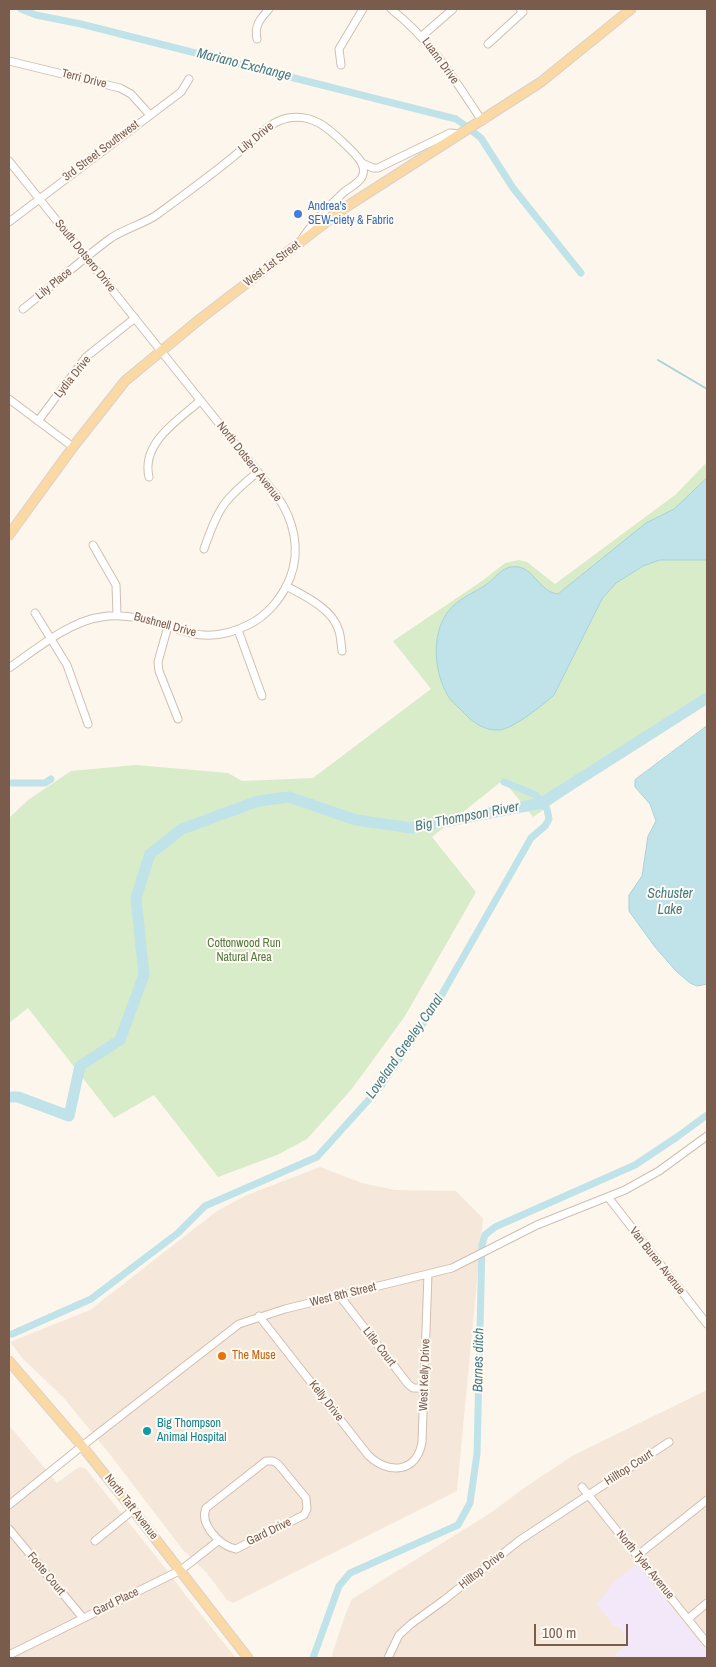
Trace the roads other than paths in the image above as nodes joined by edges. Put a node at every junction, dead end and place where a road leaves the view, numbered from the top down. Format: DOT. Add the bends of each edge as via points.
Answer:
graph roads {
  1 [pos="269,9"];
  2 [pos="363,9"];
  3 [pos="391,9"];
  4 [pos="453,9"];
  5 [pos="520,9"];
  6 [pos="631,9"];
  7 [pos="422,36"];
  8 [pos="257,40"];
  9 [pos="488,44"];
  10 [pos="9,61"];
  11 [pos="340,65"];
  12 [pos="189,79"];
  13 [pos="150,115"];
  14 [pos="482,121"];
  15 [pos="461,134"];
  16 [pos="9,161"];
  17 [pos="362,163"];
  18 [pos="38,198"];
  19 [pos="9,222"];
  20 [pos="298,246"];
  21 [pos="86,258"];
  22 [pos="23,309"];
  23 [pos="135,318"];
  24 [pos="162,352"];
  25 [pos="9,399"];
  26 [pos="200,400"];
  27 [pos="38,421"];
  28 [pos="73,447"];
  29 [pos="258,472"];
  30 [pos="148,477"];
  31 [pos="9,535"];
  32 [pos="93,545"];
  33 [pos="204,549"];
  34 [pos="286,586"];
  35 [pos="35,613"];
  36 [pos="117,615"];
  37 [pos="168,626"];
  38 [pos="238,630"];
  39 [pos="51,640"];
  40 [pos="342,651"];
  41 [pos="9,668"];
  42 [pos="262,696"];
  43 [pos="178,719"];
  44 [pos="88,724"];
  45 [pos="707,1136"];
  46 [pos="608,1198"];
  47 [pos="428,1274"];
  48 [pos="339,1295"];
  49 [pos="259,1316"];
  50 [pos="707,1324"];
  51 [pos="9,1361"];
  52 [pos="425,1388"];
  53 [pos="669,1442"];
  54 [pos="82,1446"];
  55 [pos="403,1467"];
  56 [pos="582,1487"];
  57 [pos="589,1495"];
  58 [pos="707,1500"];
  59 [pos="9,1506"];
  60 [pos="133,1510"];
  61 [pos="9,1529"];
  62 [pos="218,1541"];
  63 [pos="94,1542"];
  64 [pos="638,1555"];
  65 [pos="181,1570"];
  66 [pos="707,1603"];
  67 [pos="83,1618"];
  68 [pos="689,1618"];
  69 [pos="707,1643"];
  70 [pos="9,1655"];
  71 [pos="244,1657"];
  72 [pos="388,1658"];
  1 -- 8 [label="street" via="255,31"];
  2 -- 11 [label="street" via="339,49"];
  3 -- 7 [label="street, Luann Drive"];
  4 -- 7 [label="street"];
  5 -- 9 [label="street" via="523,12"];
  6 -- 14 [label="main road, West 1st Street" via="541,82"];
  7 -- 14 [label="street, Luann Drive"];
  10 -- 13 [label="street, Terri Drive" via="120,88 131,94"];
  12 -- 13 [label="street, 3rd Street Southwest" via="181,92"];
  13 -- 18 [label="street, 3rd Street Southwest"];
  14 -- 15 [label="main road, West 1st Street"];
  15 -- 17 [label="street" via="450,133 378,168"];
  15 -- 20 [label="main road, West 1st Street" via="368,192"];
  16 -- 18 [label="street, South Dotsero Drive"];
  17 -- 20 [label="street" via="360,180 308,228"];
  17 -- 21 [label="street, Lily Drive" via="320,123 304,118 282,119 157,215 112,238"];
  18 -- 19 [label="street, 3rd Street Southwest"];
  18 -- 21 [label="street, South Dotsero Drive"];
  20 -- 24 [label="main road, West 1st Street" via="200,319"];
  21 -- 22 [label="street, Lily Place"];
  21 -- 23 [label="street, South Dotsero Drive"];
  23 -- 24 [label="street, South Dotsero Drive"];
  23 -- 27 [label="street, Lydia Drive" via="86,358"];
  24 -- 26 [label="street, North Dotsero Avenue"];
  24 -- 28 [label="main road, West 1st Street" via="125,381"];
  25 -- 27 [label="street"];
  26 -- 29 [label="street, North Dotsero Avenue"];
  26 -- 30 [label="street" via="162,435 149,452"];
  27 -- 28 [label="street"];
  28 -- 31 [label="main road, West 1st Street"];
  29 -- 33 [label="street" via="233,492 222,506 213,521"];
  29 -- 34 [label="street, North Dotsero Avenue" via="282,502 291,522 295,554"];
  32 -- 36 [label="street" via="116,584"];
  34 -- 38 [label="street, Bushnell Drive" via="257,621"];
  34 -- 40 [label="street" via="328,614 339,630"];
  35 -- 39 [label="street"];
  36 -- 37 [label="street, Bushnell Drive"];
  36 -- 39 [label="street, Bushnell Drive" via="88,619"];
  37 -- 38 [label="street, Bushnell Drive" via="203,636"];
  37 -- 43 [label="street" via="158,662"];
  38 -- 42 [label="street"];
  39 -- 41 [label="street, Bushnell Drive"];
  39 -- 44 [label="street" via="67,665"];
  45 -- 46 [label="street, West 8th Street" via="659,1171"];
  46 -- 47 [label="street, West 8th Street" via="537,1225 452,1268"];
  46 -- 50 [label="street, Van Buren Avenue"];
  47 -- 48 [label="street, West 8th Street"];
  47 -- 52 [label="street, West Kelly Drive"];
  48 -- 49 [label="street, West 8th Street"];
  48 -- 52 [label="street, Litle Court" via="408,1384 413,1388"];
  49 -- 54 [label="street, West 8th Street" via="239,1324"];
  49 -- 55 [label="street, Kelly Drive" via="368,1455 383,1467"];
  51 -- 54 [label="main road, North Taft Avenue"];
  52 -- 55 [label="street, West Kelly Drive" via="422,1446 413,1460"];
  53 -- 57 [label="street, Hilltop Court"];
  54 -- 59 [label="street, West 8th Street"];
  54 -- 60 [label="main road, North Taft Avenue"];
  56 -- 57 [label="street, North Tyler Avenue"];
  57 -- 64 [label="street, North Tyler Avenue"];
  57 -- 72 [label="street, Hilltop Drive" via="520,1540 411,1624 399,1635"];
  58 -- 64 [label="street"];
  60 -- 63 [label="street"];
  60 -- 65 [label="main road, North Taft Avenue"];
  61 -- 67 [label="street, Foote Court"];
  62 -- 62 [label="street, Gard Drive" via="203,1513 266,1461 278,1464 306,1498 304,1515 236,1549"];
  62 -- 65 [label="street, Gard Place"];
  64 -- 68 [label="street, North Tyler Avenue"];
  65 -- 67 [label="street, Gard Place"];
  65 -- 71 [label="main road, North Taft Avenue"];
  66 -- 68 [label="street"];
  67 -- 70 [label="street, Gard Place"];
  68 -- 69 [label="street, North Tyler Avenue"];
}
